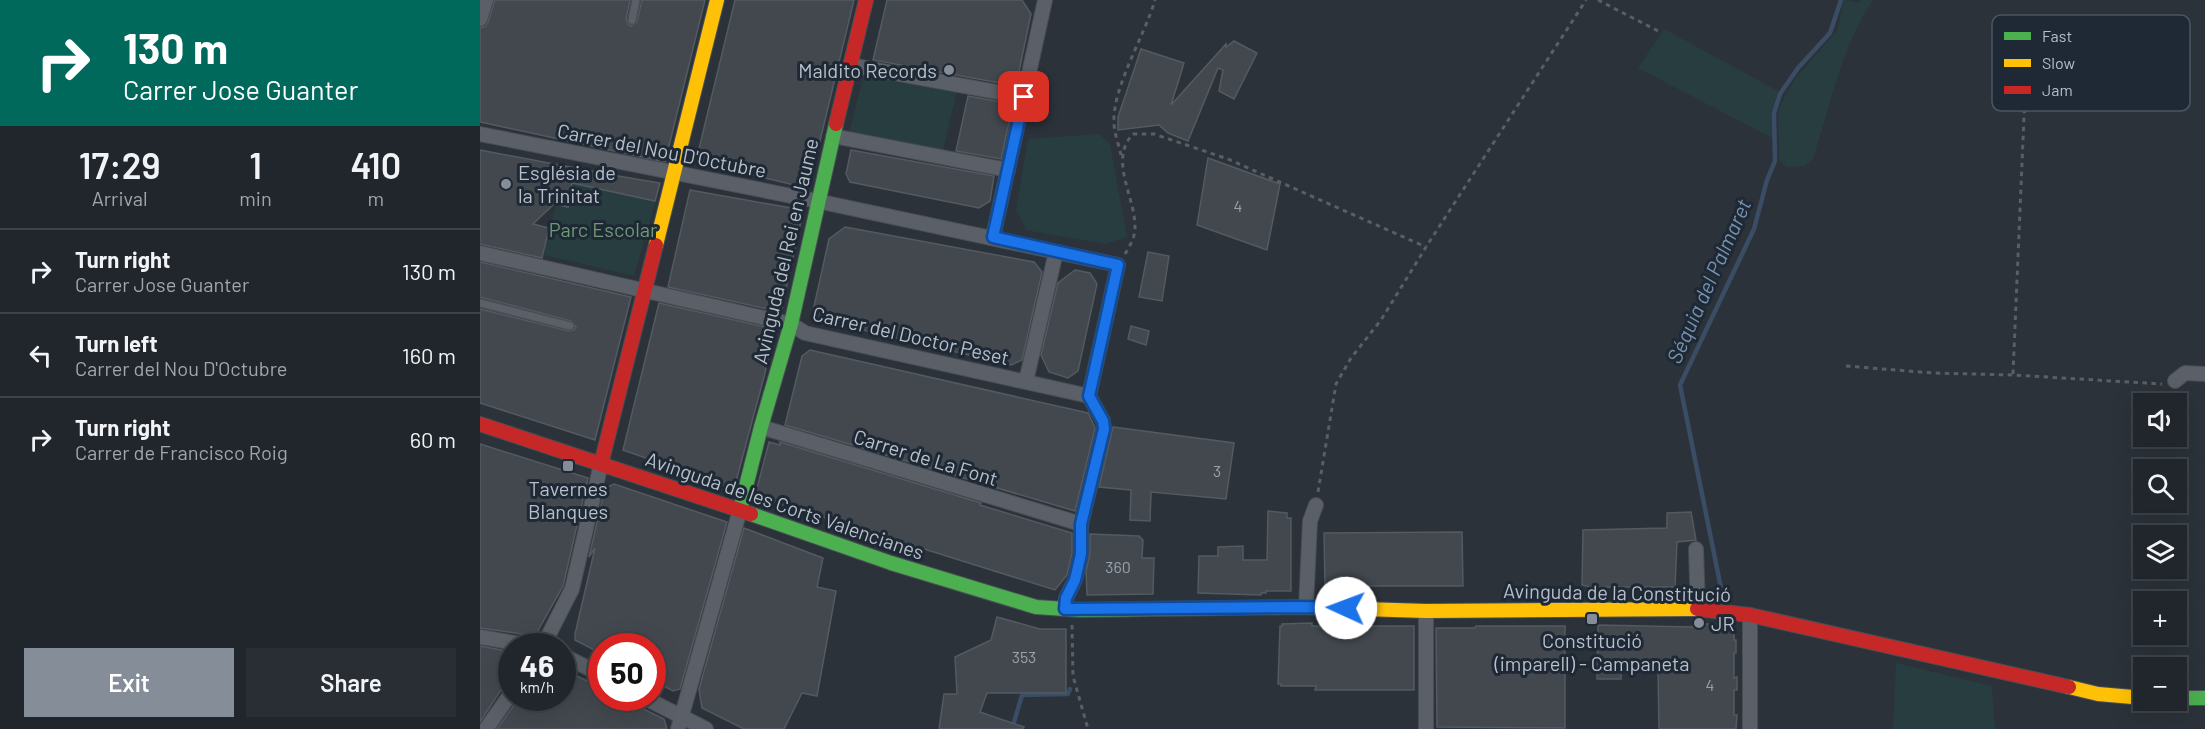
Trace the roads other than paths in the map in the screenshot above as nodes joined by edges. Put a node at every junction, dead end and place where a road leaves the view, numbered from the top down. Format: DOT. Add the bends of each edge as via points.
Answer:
graph roads {
  1 [pos="486,0"];
  2 [pos="636,0"];
  3 [pos="717,0"];
  4 [pos="866,0"];
  5 [pos="1045,0"];
  6 [pos="480,19"];
  7 [pos="632,20"];
  8 [pos="850,65"];
  9 [pos="1024,97"];
  10 [pos="480,134"];
  11 [pos="833,136"];
  12 [pos="1008,170"];
  13 [pos="674,173"];
  14 [pos="817,201"];
  15 [pos="993,237"];
  16 [pos="1056,252"];
  17 [pos="480,253"];
  18 [pos="645,290"];
  19 [pos="480,303"];
  20 [pos="791,324"];
  21 [pos="570,326"];
  22 [pos="2205,374"];
  23 [pos="1026,381"];
  24 [pos="2175,381"];
  25 [pos="1089,396"];
  26 [pos="480,424"];
  27 [pos="761,427"];
  28 [pos="601,464"];
  29 [pos="1316,505"];
  30 [pos="740,510"];
  31 [pos="1081,524"];
  32 [pos="1696,549"];
  33 [pos="1306,607"];
  34 [pos="1072,609"];
  35 [pos="1698,609"];
  36 [pos="1426,611"];
  37 [pos="1750,615"];
  38 [pos="550,633"];
  39 [pos="480,637"];
  40 [pos="498,640"];
  41 [pos="2133,697"];
  42 [pos="2187,698"];
  43 [pos="2205,698"];
  44 [pos="499,711"];
  45 [pos="663,711"];
  46 [pos="680,723"];
  47 [pos="486,729"];
  48 [pos="706,729"];
  49 [pos="1426,729"];
  50 [pos="1750,729"];
  1 -- 6 [label="street"];
  2 -- 7 [label="lane"];
  3 -- 13 [label="main road"];
  4 -- 8 [label="main road, Avinguda del Rei en Jaume"];
  5 -- 9 [label="street"];
  8 -- 9 [label="street"];
  8 -- 11 [label="main road, Avinguda del Rei en Jaume"];
  9 -- 12 [label="street"];
  10 -- 13 [label="street, Carrer del Nou D'Octubre"];
  11 -- 12 [label="street"];
  11 -- 14 [label="main road, Avinguda del Rei en Jaume"];
  12 -- 15 [label="street"];
  13 -- 14 [label="street, Carrer del Nou D'Octubre"];
  13 -- 18 [label="main road"];
  14 -- 15 [label="street, Carrer del Nou D'Octubre"];
  14 -- 20 [label="main road, Avinguda del Rei en Jaume"];
  15 -- 16 [label="street, Carrer del Nou D'Octubre"];
  16 -- 23 [label="street"];
  16 -- 25 [label="street, Carrer del Nou D'Octubre" via="1118,265"];
  17 -- 18 [label="street, Carrer del Doctor Peset"];
  18 -- 20 [label="street, Carrer del Doctor Peset"];
  18 -- 28 [label="main road"];
  19 -- 21 [label="lane"];
  20 -- 23 [label="street, Carrer del Doctor Peset" via="805,333"];
  20 -- 27 [label="main road, Avinguda del Rei en Jaume"];
  22 -- 24 [label="street" via="2185,373"];
  23 -- 25 [label="street, Carrer del Doctor Peset"];
  25 -- 31 [label="street" via="1104,429"];
  26 -- 28 [label="main road, Avinguda de les Corts Valencianes"];
  27 -- 30 [label="main road, Avinguda del Rei en Jaume"];
  27 -- 31 [label="street, Carrer de La Font"];
  28 -- 30 [label="main road, Avinguda de les Corts Valencianes"];
  28 -- 38 [label="street" via="572,589"];
  29 -- 33 [label="street" via="1310,521"];
  30 -- 34 [label="main road, Avinguda de les Corts Valencianes" via="891,563 1036,606"];
  30 -- 46 [label="street"];
  31 -- 34 [label="street" via="1081,554 1066,598"];
  32 -- 35 [label="street"];
  33 -- 34 [label="main road, Avinguda de la Constitució"];
  33 -- 36 [label="main road, Avinguda de la Constitució"];
  35 -- 36 [label="main road, Avinguda de la Constitució"];
  35 -- 37 [label="main road, Avinguda de la Constitució"];
  36 -- 49 [label="street"];
  37 -- 41 [label="main road, Avinguda de la Constitució" via="2098,694"];
  37 -- 50 [label="street"];
  39 -- 40 [label="street"];
  42 -- 43 [label="main road"];
  44 -- 47 [label="street"];
  45 -- 46 [label="street"];
  46 -- 48 [label="street"];
}
